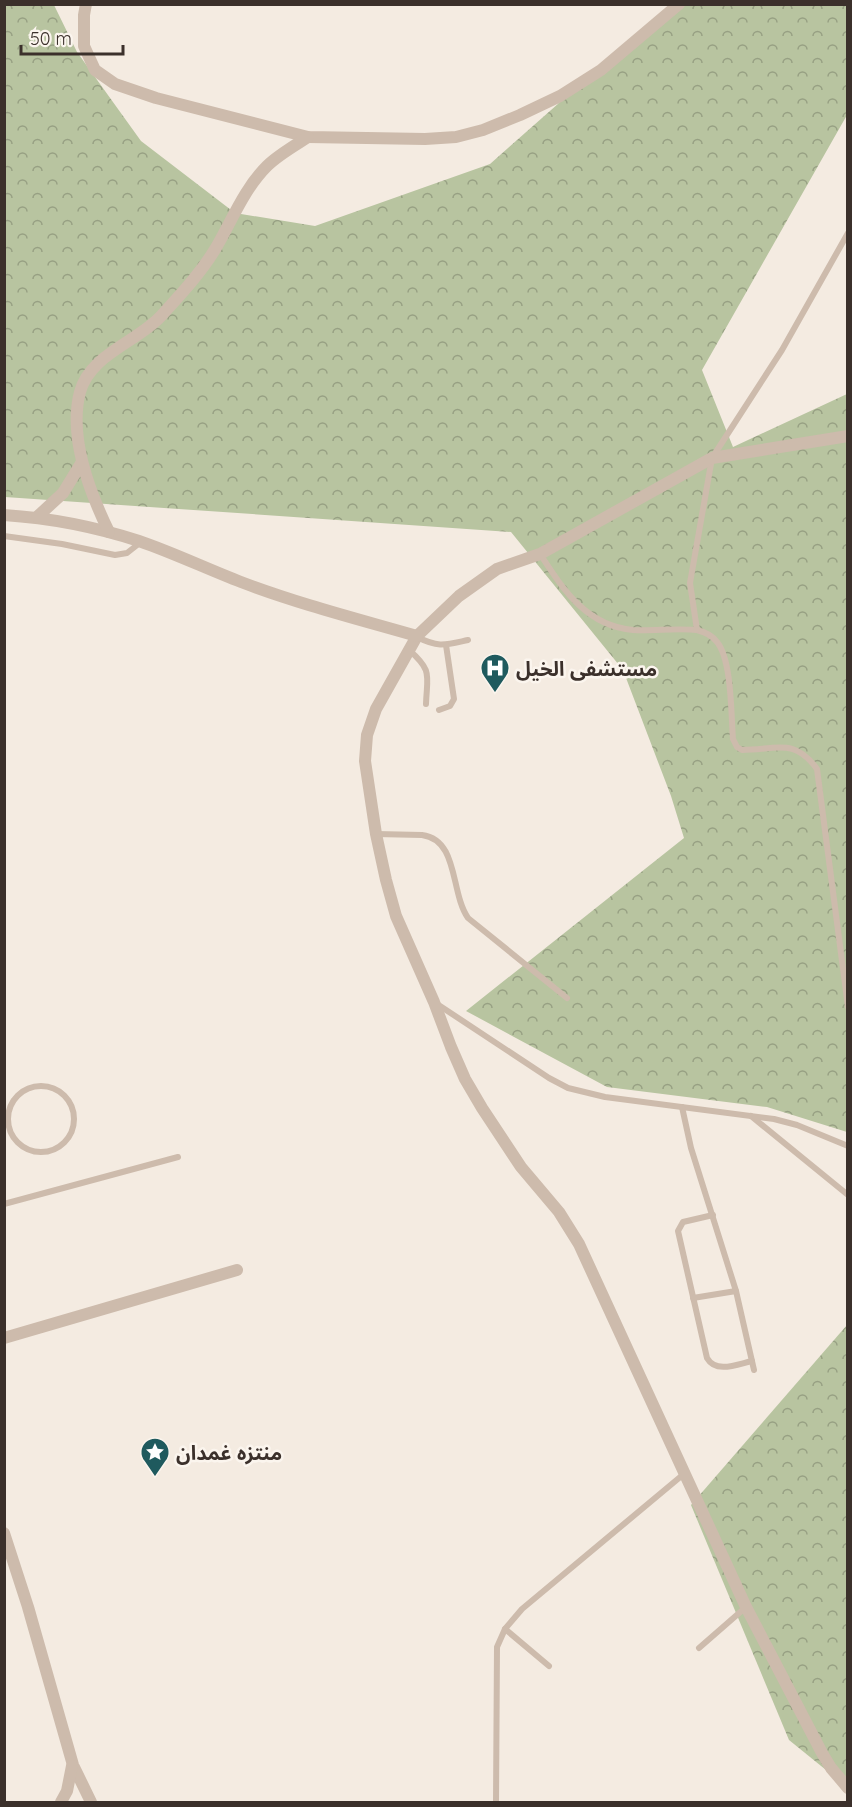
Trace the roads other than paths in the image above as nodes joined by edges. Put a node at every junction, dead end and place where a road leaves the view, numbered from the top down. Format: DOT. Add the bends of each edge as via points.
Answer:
graph roads {
  1 [pos="86,4"];
  2 [pos="680,4"];
  3 [pos="308,137"];
  4 [pos="848,233"];
  5 [pos="848,436"];
  6 [pos="712,458"];
  7 [pos="82,462"];
  8 [pos="4,515"];
  9 [pos="37,518"];
  10 [pos="109,532"];
  11 [pos="4,536"];
  12 [pos="141,542"];
  13 [pos="540,554"];
  14 [pos="697,630"];
  15 [pos="417,636"];
  16 [pos="468,640"];
  17 [pos="446,645"];
  18 [pos="409,650"];
  19 [pos="426,704"];
  20 [pos="439,710"];
  21 [pos="376,834"];
  22 [pos="567,998"];
  23 [pos="434,1002"];
  24 [pos="848,1007"];
  25 [pos="682,1107"];
  26 [pos="751,1116"];
  27 [pos="6,1124"];
  28 [pos="848,1146"];
  29 [pos="178,1157"];
  30 [pos="848,1195"];
  31 [pos="4,1204"];
  32 [pos="713,1215"];
  33 [pos="237,1270"];
  34 [pos="736,1291"];
  35 [pos="693,1299"];
  36 [pos="4,1338"];
  37 [pos="752,1361"];
  38 [pos="754,1370"];
  39 [pos="685,1473"];
  40 [pos="4,1533"];
  41 [pos="746,1607"];
  42 [pos="505,1629"];
  43 [pos="699,1648"];
  44 [pos="549,1666"];
  45 [pos="73,1765"];
  46 [pos="848,1788"];
  47 [pos="61,1803"];
  48 [pos="91,1803"];
  49 [pos="496,1803"];
  1 -- 3 [label="street" via="84,46 95,70 115,84"];
  2 -- 3 [label="street" via="601,70 520,116 483,130 456,138"];
  3 -- 7 [label="street" via="268,165 249,187 213,252 158,319 88,374 78,403"];
  4 -- 6 [label="lane" via="782,350"];
  5 -- 6 [label="street"];
  6 -- 13 [label="street"];
  6 -- 14 [label="lane" via="690,584"];
  7 -- 9 [label="street" via="63,493"];
  7 -- 10 [label="street"];
  8 -- 9 [label="street"];
  9 -- 10 [label="street"];
  10 -- 12 [label="street"];
  11 -- 12 [label="lane" via="115,555 127,553"];
  12 -- 15 [label="street" via="295,601"];
  13 -- 14 [label="lane" via="577,605 597,618 629,630"];
  13 -- 15 [label="street" via="483,578"];
  14 -- 24 [label="lane" via="717,640 724,652 736,747 797,750 817,769"];
  15 -- 17 [label="lane" via="435,645"];
  15 -- 18 [label="street"];
  16 -- 17 [label="lane"];
  17 -- 20 [label="lane" via="454,699 450,706"];
  18 -- 19 [label="lane" via="427,669"];
  18 -- 21 [label="street" via="376,709 367,735 365,760"];
  21 -- 22 [label="lane" via="422,835 441,843 468,918"];
  21 -- 23 [label="street" via="396,916"];
  23 -- 25 [label="lane" via="568,1088"];
  23 -- 39 [label="street" via="465,1079 482,1108 521,1167 571,1228"];
  25 -- 26 [label="lane"];
  25 -- 32 [label="lane"];
  26 -- 28 [label="lane" via="786,1121"];
  26 -- 30 [label="lane"];
  27 -- 27 [label="lane" via="19,1145 33,1152 49,1152 63,1144 72,1130 74,1114 62,1093 40,1085 24,1090 12,1101"];
  29 -- 31 [label="lane"];
  32 -- 34 [label="lane"];
  32 -- 35 [label="lane" via="683,1222 678,1231"];
  33 -- 36 [label="street"];
  34 -- 35 [label="lane"];
  34 -- 37 [label="lane"];
  35 -- 37 [label="lane" via="709,1362 722,1367"];
  37 -- 38 [label="lane"];
  39 -- 41 [label="street"];
  39 -- 42 [label="lane" via="522,1609"];
  40 -- 45 [label="street"];
  41 -- 43 [label="lane"];
  41 -- 46 [label="street" via="822,1753"];
  42 -- 44 [label="lane"];
  42 -- 49 [label="lane" via="497,1647"];
  45 -- 47 [label="street"];
  45 -- 48 [label="street"];
}
